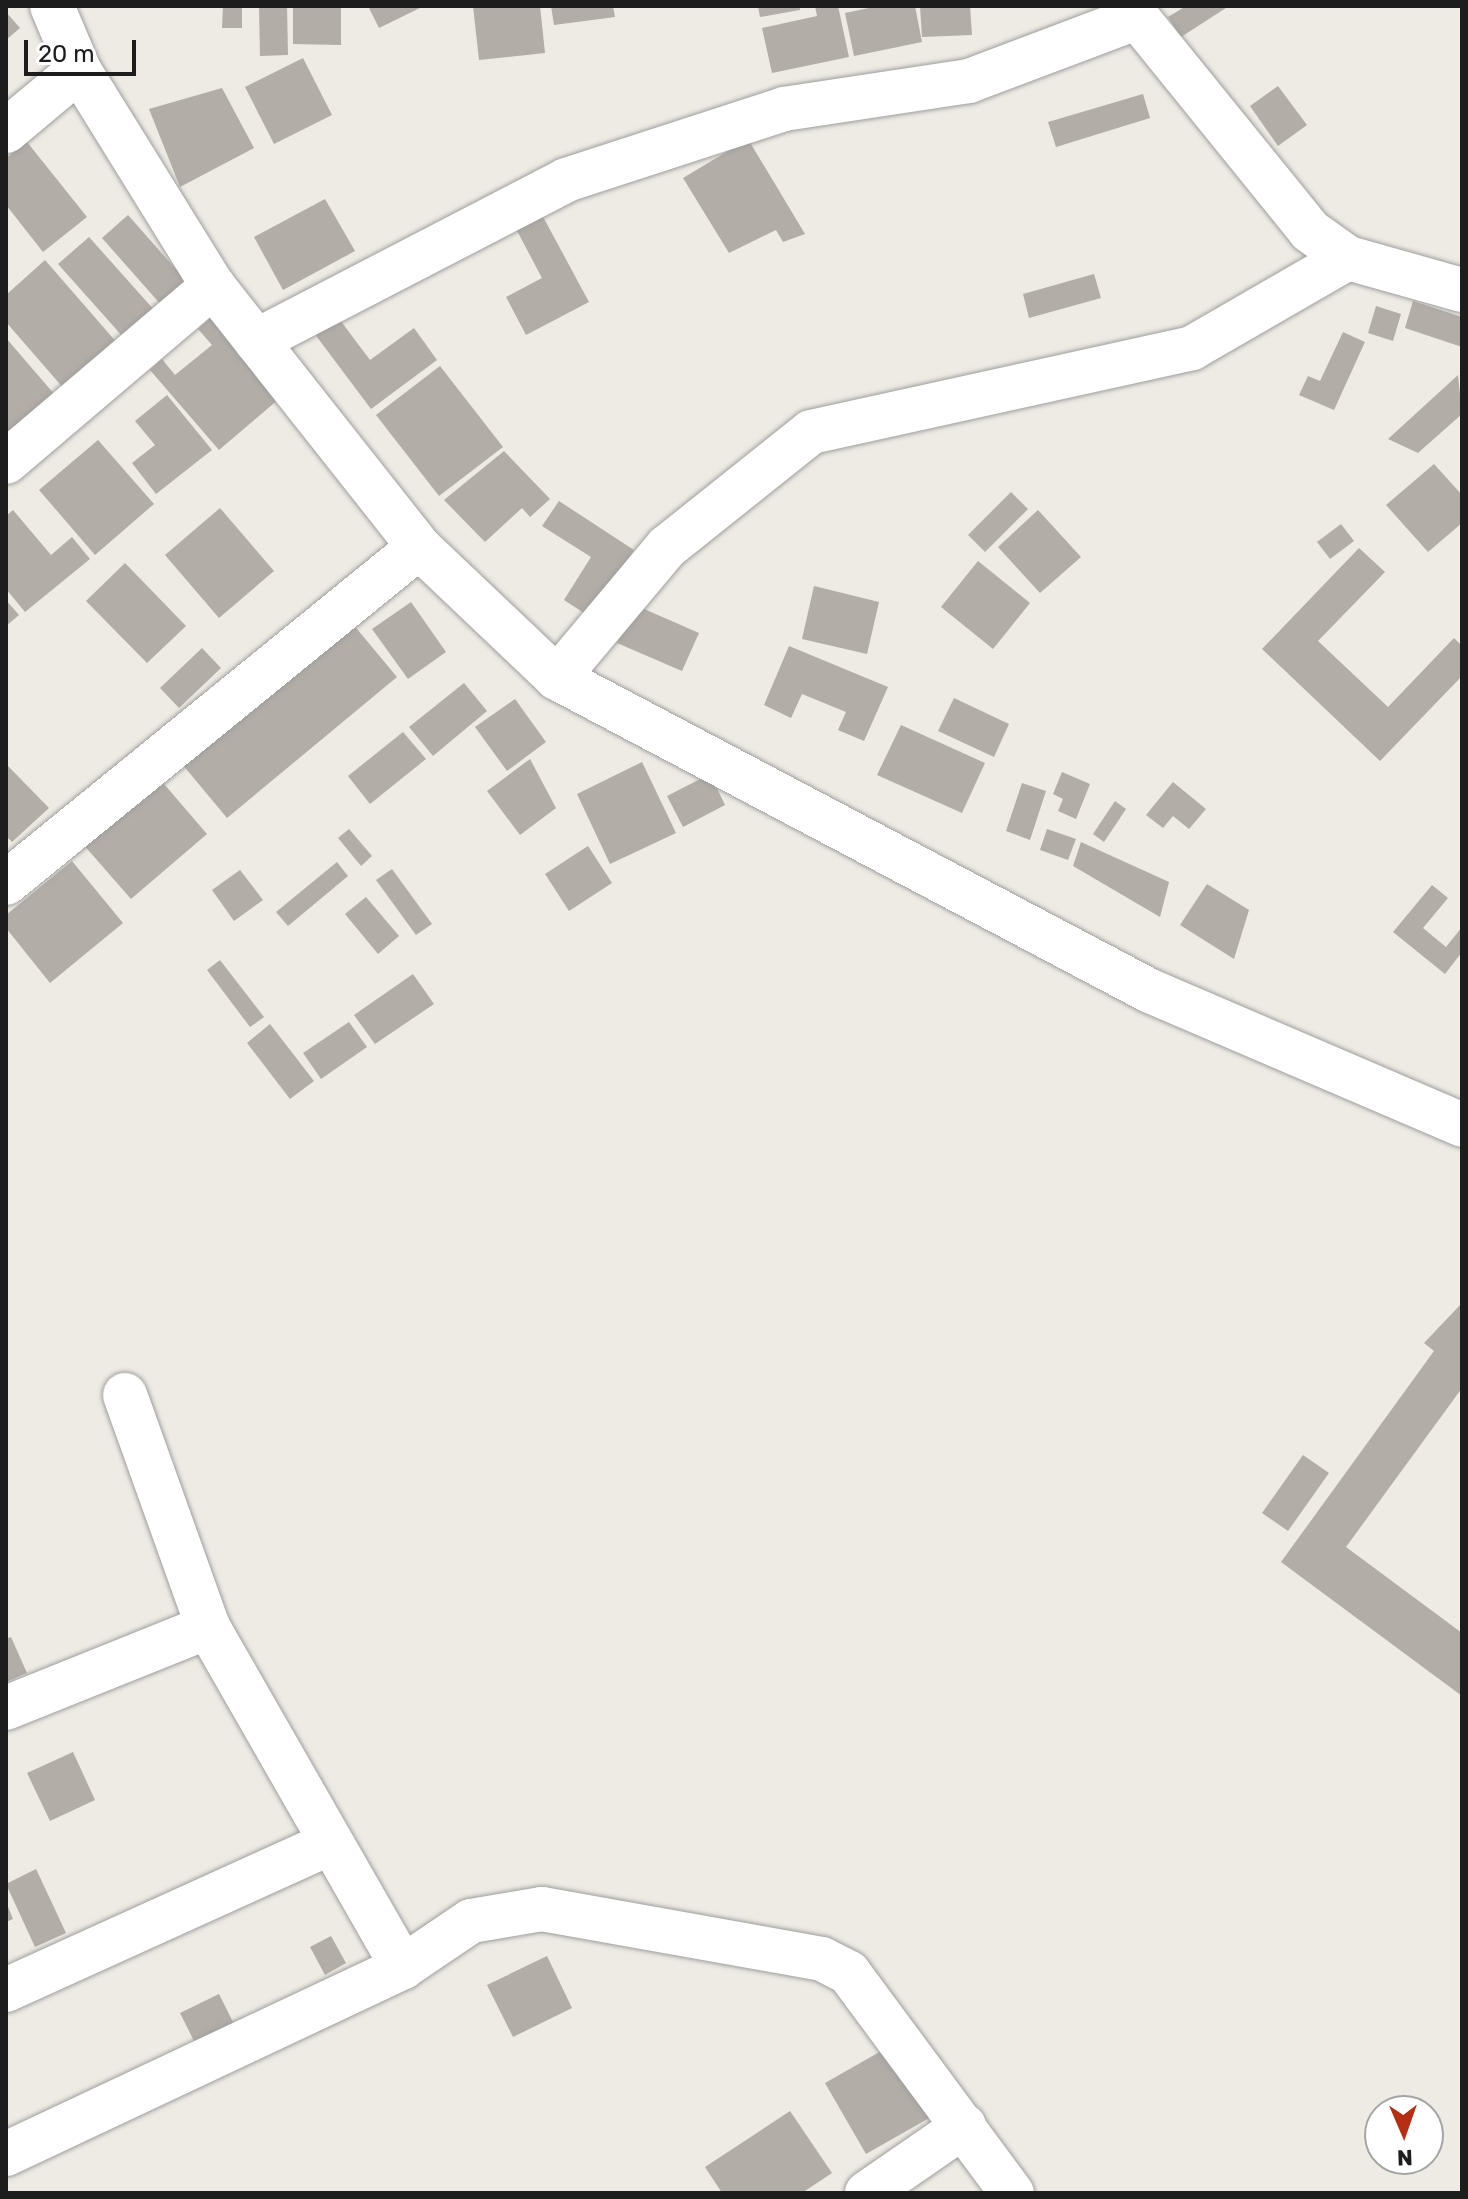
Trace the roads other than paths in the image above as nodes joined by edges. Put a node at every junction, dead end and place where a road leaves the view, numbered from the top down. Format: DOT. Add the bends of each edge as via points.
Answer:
graph roads {
  1 [pos="52,6"];
  2 [pos="1132,12"];
  3 [pos="79,70"];
  4 [pos="6,131"];
  5 [pos="1348,258"];
  6 [pos="213,286"];
  7 [pos="1462,290"];
  8 [pos="256,341"];
  9 [pos="6,462"];
  10 [pos="419,547"];
  11 [pos="557,678"];
  12 [pos="6,883"];
  13 [pos="1462,1125"];
  14 [pos="125,1395"];
  15 [pos="208,1627"];
  16 [pos="6,1708"];
  17 [pos="330,1843"];
  18 [pos="403,1967"];
  19 [pos="6,1990"];
  20 [pos="964,2126"];
  21 [pos="6,2154"];
  22 [pos="867,2193"];
  23 [pos="1012,2193"];
  1 -- 3 [label="street"];
  2 -- 5 [label="street" via="1310,231"];
  2 -- 8 [label="street" via="969,81 784,109 566,180"];
  3 -- 4 [label="street"];
  3 -- 6 [label="street"];
  5 -- 7 [label="street"];
  5 -- 11 [label="street" via="1192,348 1019,381 811,432 667,547"];
  6 -- 8 [label="street"];
  6 -- 9 [label="street"];
  8 -- 10 [label="street"];
  10 -- 11 [label="street"];
  10 -- 12 [label="street"];
  11 -- 13 [label="street" via="1150,991"];
  14 -- 15 [label="street"];
  15 -- 16 [label="street"];
  15 -- 17 [label="street"];
  17 -- 18 [label="street"];
  17 -- 19 [label="street"];
  18 -- 20 [label="street" via="471,1921 542,1909 822,1959 866,1990"];
  18 -- 21 [label="street"];
  20 -- 22 [label="street"];
  20 -- 23 [label="street"];
}
